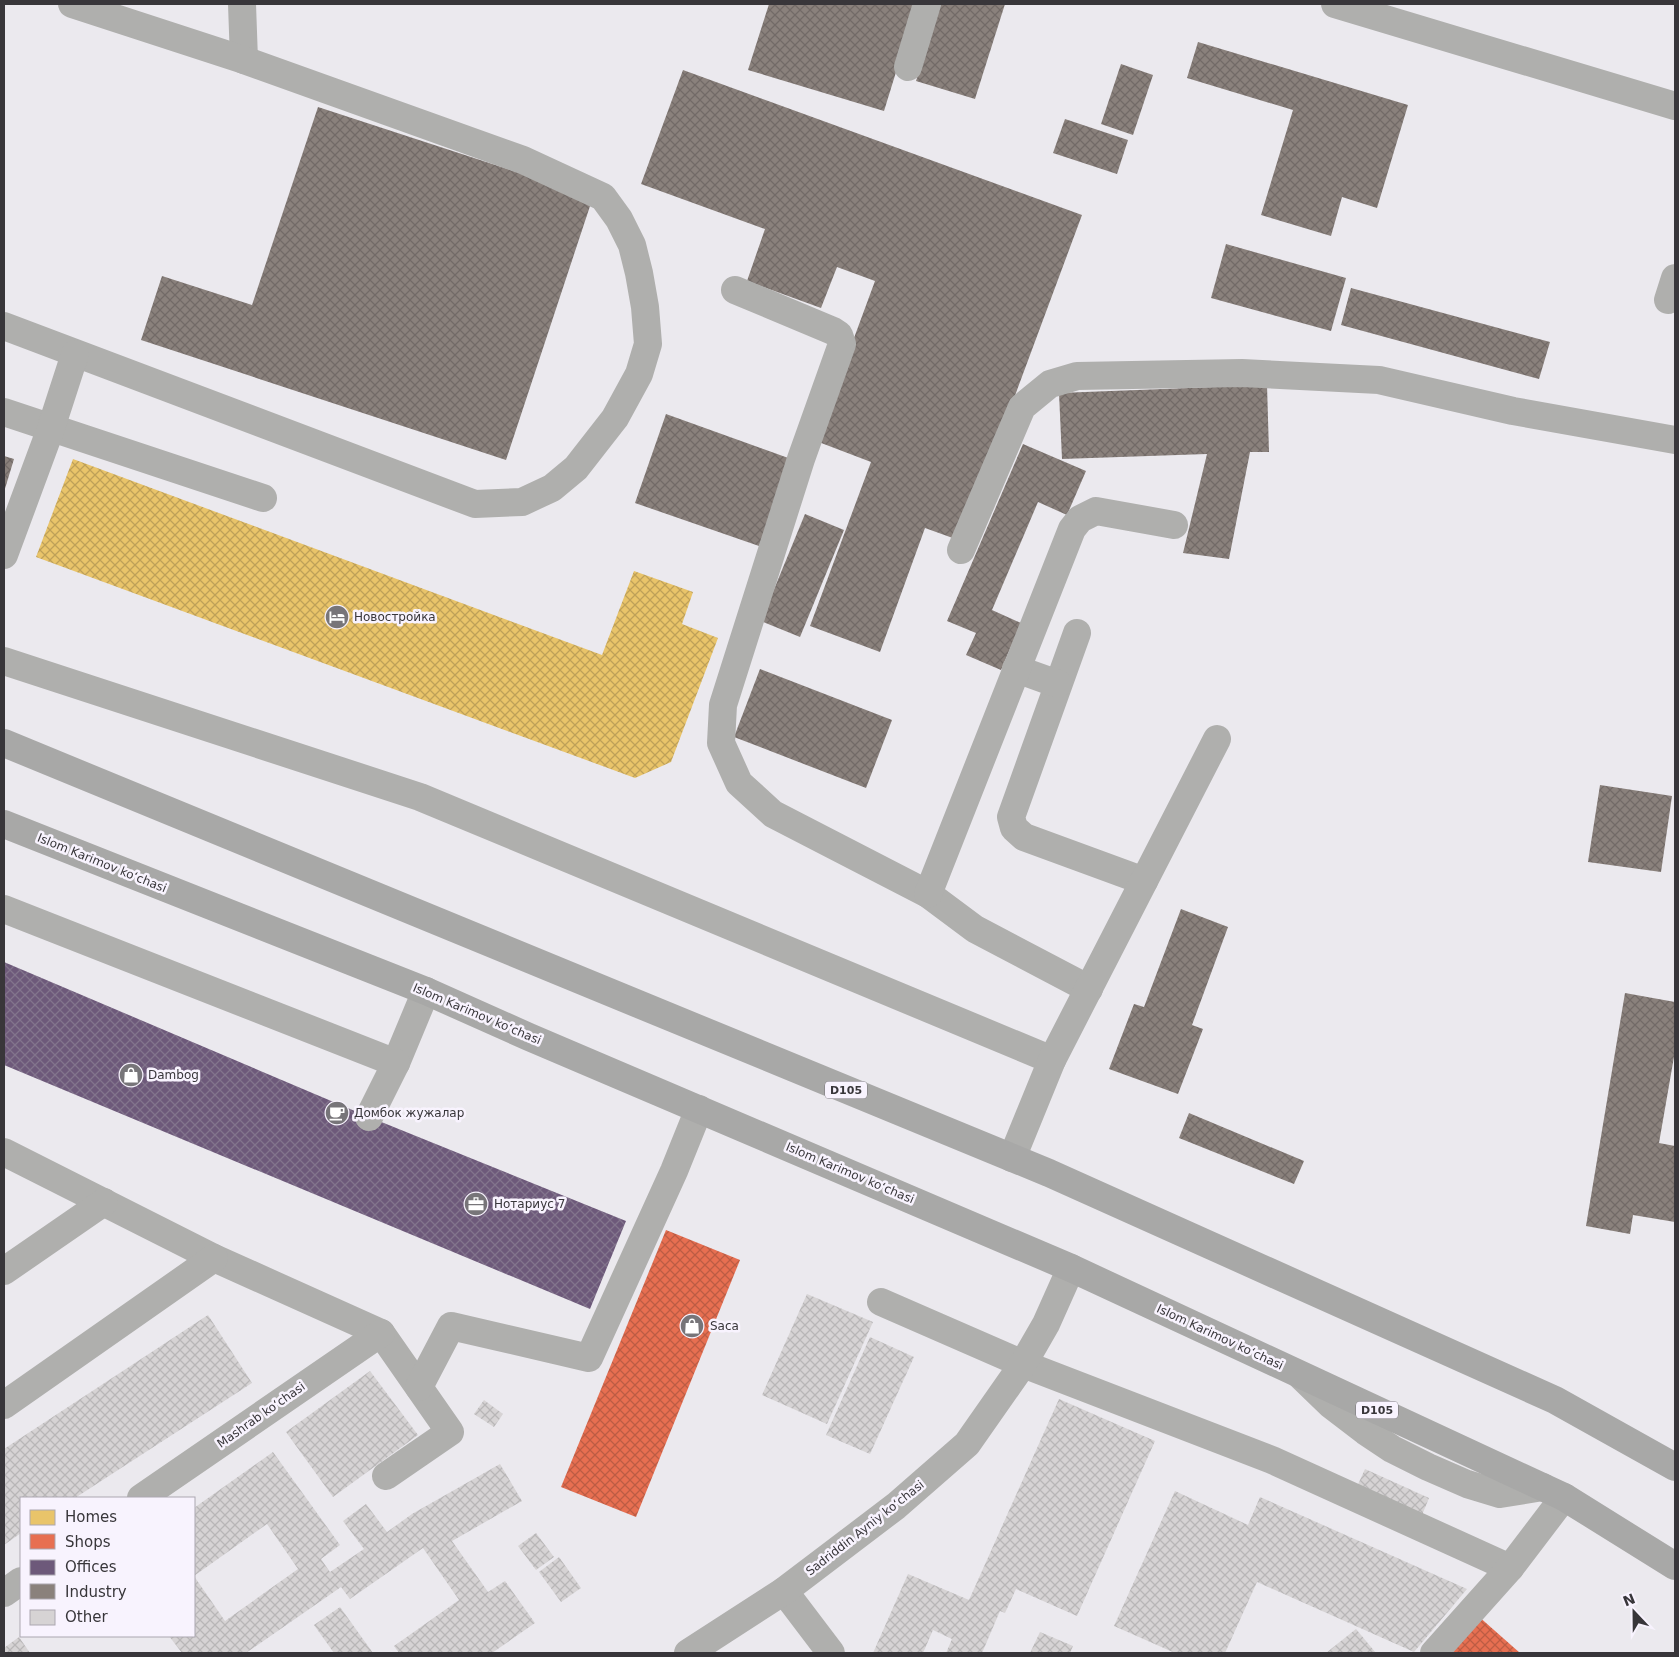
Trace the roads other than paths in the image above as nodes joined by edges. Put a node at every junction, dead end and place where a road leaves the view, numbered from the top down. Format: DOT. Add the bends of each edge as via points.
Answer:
graph roads {
  1 [pos="72,4"];
  2 [pos="242,4"];
  3 [pos="927,4"];
  4 [pos="1335,4"];
  5 [pos="244,60"];
  6 [pos="908,67"];
  7 [pos="1675,106"];
  8 [pos="734,290"];
  9 [pos="4,326"];
  10 [pos="74,354"];
  11 [pos="4,412"];
  12 [pos="51,428"];
  13 [pos="1675,440"];
  14 [pos="263,498"];
  15 [pos="1174,525"];
  16 [pos="961,550"];
  17 [pos="4,555"];
  18 [pos="1077,633"];
  19 [pos="4,661"];
  20 [pos="1016,669"];
  21 [pos="1058,684"];
  22 [pos="1217,739"];
  23 [pos="4,743"];
  24 [pos="4,824"];
  25 [pos="1144,880"];
  26 [pos="928,894"];
  27 [pos="4,909"];
  28 [pos="1089,989"];
  29 [pos="426,991"];
  30 [pos="1052,1060"];
  31 [pos="396,1063"];
  32 [pos="700,1109"];
  33 [pos="369,1117"];
  34 [pos="4,1152"];
  35 [pos="1012,1158"];
  36 [pos="104,1202"];
  37 [pos="214,1258"];
  38 [pos="1071,1268"];
  39 [pos="4,1271"];
  40 [pos="881,1302"];
  41 [pos="381,1333"];
  42 [pos="1023,1364"];
  43 [pos="419,1387"];
  44 [pos="4,1405"];
  45 [pos="1674,1462"];
  46 [pos="386,1476"];
  47 [pos="1554,1492"];
  48 [pos="142,1497"];
  49 [pos="1675,1566"];
  50 [pos="1510,1568"];
  51 [pos="20,1582"];
  52 [pos="784,1591"];
  53 [pos="4,1593"];
  54 [pos="688,1653"];
  55 [pos="831,1653"];
  56 [pos="1434,1653"];
  1 -- 5 [label="street"];
  2 -- 5 [label="street"];
  3 -- 6 [label="street"];
  4 -- 7 [label="street"];
  5 -- 10 [label="street" via="523,160 603,197 632,245 646,306 648,344 639,374 615,418 576,468 552,488 522,502 474,504"];
  8 -- 26 [label="street" via="833,331 839,335 842,344 801,459 723,705 721,743 739,783 773,814"];
  9 -- 10 [label="street"];
  10 -- 12 [label="street"];
  11 -- 12 [label="street"];
  12 -- 14 [label="street"];
  12 -- 17 [label="street"];
  13 -- 16 [label="street" via="1513,410 1379,380 1242,373 1077,376 1050,384 1022,406"];
  15 -- 20 [label="street" via="1096,511 1080,519 1072,529"];
  18 -- 21 [label="street"];
  19 -- 30 [label="street" via="420,797"];
  20 -- 21 [label="street"];
  20 -- 26 [label="street"];
  21 -- 25 [label="street" via="1012,817 1014,828 1024,836"];
  22 -- 25 [label="street"];
  23 -- 35 [label="main road, D105"];
  24 -- 29 [label="main road, Islom Karimov koʻchasi / D105"];
  25 -- 28 [label="street"];
  26 -- 28 [label="street" via="975,928"];
  27 -- 31 [label="street"];
  28 -- 30 [label="street"];
  29 -- 31 [label="street"];
  29 -- 32 [label="main road, Islom Karimov koʻchasi / D105"];
  30 -- 35 [label="street"];
  31 -- 33 [label="street"];
  32 -- 38 [label="main road, Islom Karimov koʻchasi / D105"];
  32 -- 43 [label="street" via="589,1358 452,1326"];
  34 -- 36 [label="street"];
  35 -- 45 [label="main road, D105" via="1555,1400"];
  36 -- 37 [label="street"];
  36 -- 39 [label="street"];
  37 -- 41 [label="street"];
  37 -- 44 [label="street"];
  38 -- 42 [label="street, Sadriddin Ayniy koʻchasi" via="1046,1324"];
  38 -- 47 [label="main road, Islom Karimov koʻchasi / D105"];
  40 -- 42 [label="street"];
  41 -- 43 [label="street"];
  41 -- 48 [label="street, Mashrab koʻchasi"];
  42 -- 50 [label="street" via="1272,1460"];
  42 -- 52 [label="street, Sadriddin Ayniy koʻchasi" via="967,1444 896,1506"];
  43 -- 46 [label="street" via="450,1432"];
  47 -- 49 [label="main road, Islom Karimov koʻchasi / D105"];
  47 -- 50 [label="street"];
  50 -- 56 [label="street"];
  51 -- 53 [label="street"];
  52 -- 54 [label="street, Sadriddin Ayniy koʻchasi"];
  52 -- 55 [label="street"];
}
